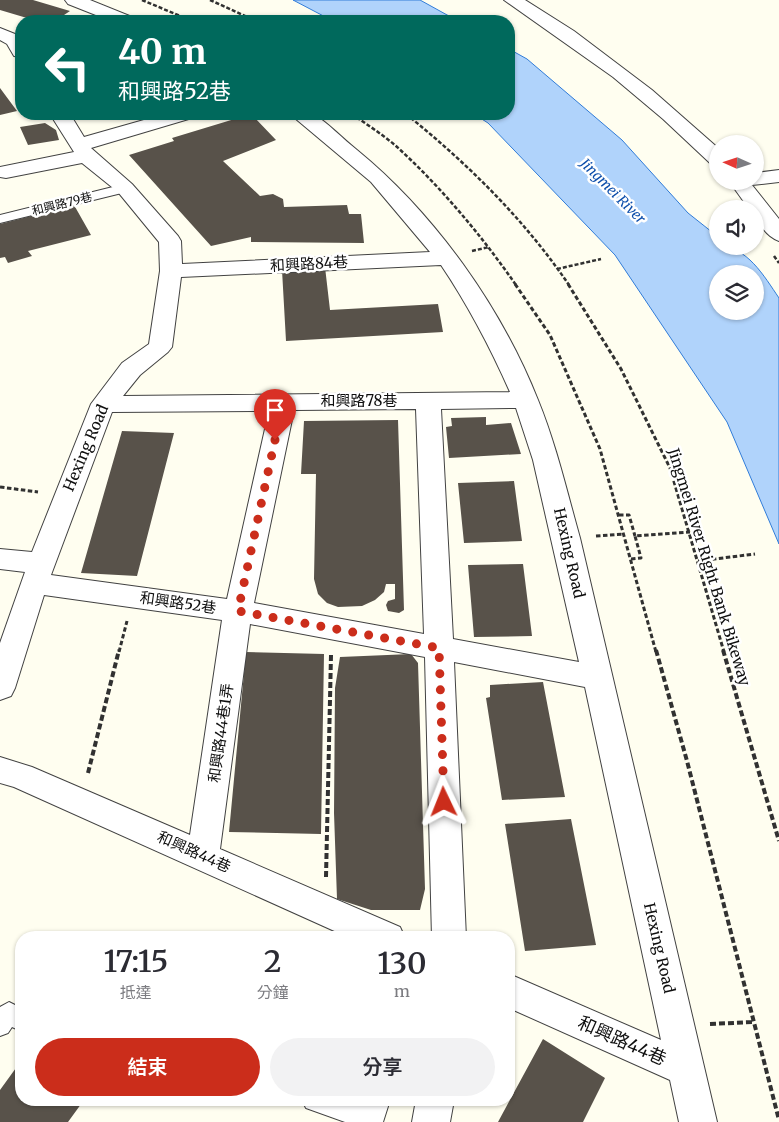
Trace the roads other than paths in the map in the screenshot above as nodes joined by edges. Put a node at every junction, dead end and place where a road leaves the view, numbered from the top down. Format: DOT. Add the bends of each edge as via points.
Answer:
graph roads {
  1 [pos="74,0"];
  2 [pos="513,0"];
  3 [pos="111,15"];
  4 [pos="0,33"];
  5 [pos="15,42"];
  6 [pos="64,120"];
  7 [pos="168,120"];
  8 [pos="307,120"];
  9 [pos="82,150"];
  10 [pos="709,151"];
  11 [pos="6,172"];
  12 [pos="779,176"];
  13 [pos="764,178"];
  14 [pos="125,188"];
  15 [pos="746,190"];
  16 [pos="0,220"];
  17 [pos="779,234"];
  18 [pos="447,258"];
  19 [pos="171,271"];
  20 [pos="526,400"];
  21 [pos="428,401"];
  22 [pos="283,402"];
  23 [pos="103,404"];
  24 [pos="0,559"];
  25 [pos="38,573"];
  26 [pos="238,611"];
  27 [pos="439,648"];
  28 [pos="597,677"];
  29 [pos="0,688"];
  30 [pos="0,770"];
  31 [pos="203,856"];
  32 [pos="372,931"];
  33 [pos="449,931"];
  34 [pos="515,994"];
  35 [pos="15,1016"];
  36 [pos="0,1025"];
  37 [pos="686,1069"];
  38 [pos="338,1106"];
  39 [pos="434,1106"];
  40 [pos="367,1113"];
  41 [pos="431,1122"];
  42 [pos="698,1122"];
  1 -- 3 [label="street"];
  2 -- 10 [label="street" via="574,38 679,122"];
  4 -- 5 [label="street"];
  6 -- 9 [label="street, Hexing Road"];
  7 -- 9 [label="street"];
  8 -- 18 [label="street, Hexing Road" via="378,178"];
  9 -- 11 [label="street"];
  9 -- 14 [label="street, Hexing Road"];
  12 -- 13 [label="street"];
  14 -- 16 [label="lane, 和興路79巷"];
  14 -- 19 [label="street, Hexing Road" via="170,241"];
  15 -- 17 [label="street"];
  18 -- 19 [label="street, 和興路84巷"];
  18 -- 20 [label="street, Hexing Road" via="502,347"];
  19 -- 23 [label="street, Hexing Road" via="160,347 130,369"];
  20 -- 21 [label="street, 和興路78巷"];
  20 -- 28 [label="street, Hexing Road" via="550,477"];
  21 -- 22 [label="street, 和興路78巷"];
  21 -- 27 [label="street"];
  22 -- 23 [label="street, 和興路78巷"];
  22 -- 26 [label="street, 和興路44巷1弄"];
  23 -- 25 [label="street, Hexing Road"];
  24 -- 25 [label="street, 和興路52巷"];
  25 -- 26 [label="street, 和興路52巷" via="134,597"];
  25 -- 29 [label="street, Hexing Road"];
  26 -- 27 [label="street, 和興路52巷"];
  26 -- 31 [label="street, 和興路44巷1弄"];
  27 -- 28 [label="street, 和興路52巷"];
  27 -- 33 [label="street"];
  28 -- 37 [label="street, Hexing Road"];
  30 -- 31 [label="street, 和興路44巷" via="21,776"];
  31 -- 32 [label="street, 和興路44巷"];
  34 -- 37 [label="street, 和興路44巷"];
  35 -- 36 [label="lane" via="10,1013"];
  37 -- 42 [label="street"];
  38 -- 40 [label="lane"];
  39 -- 41 [label="street"];
}
